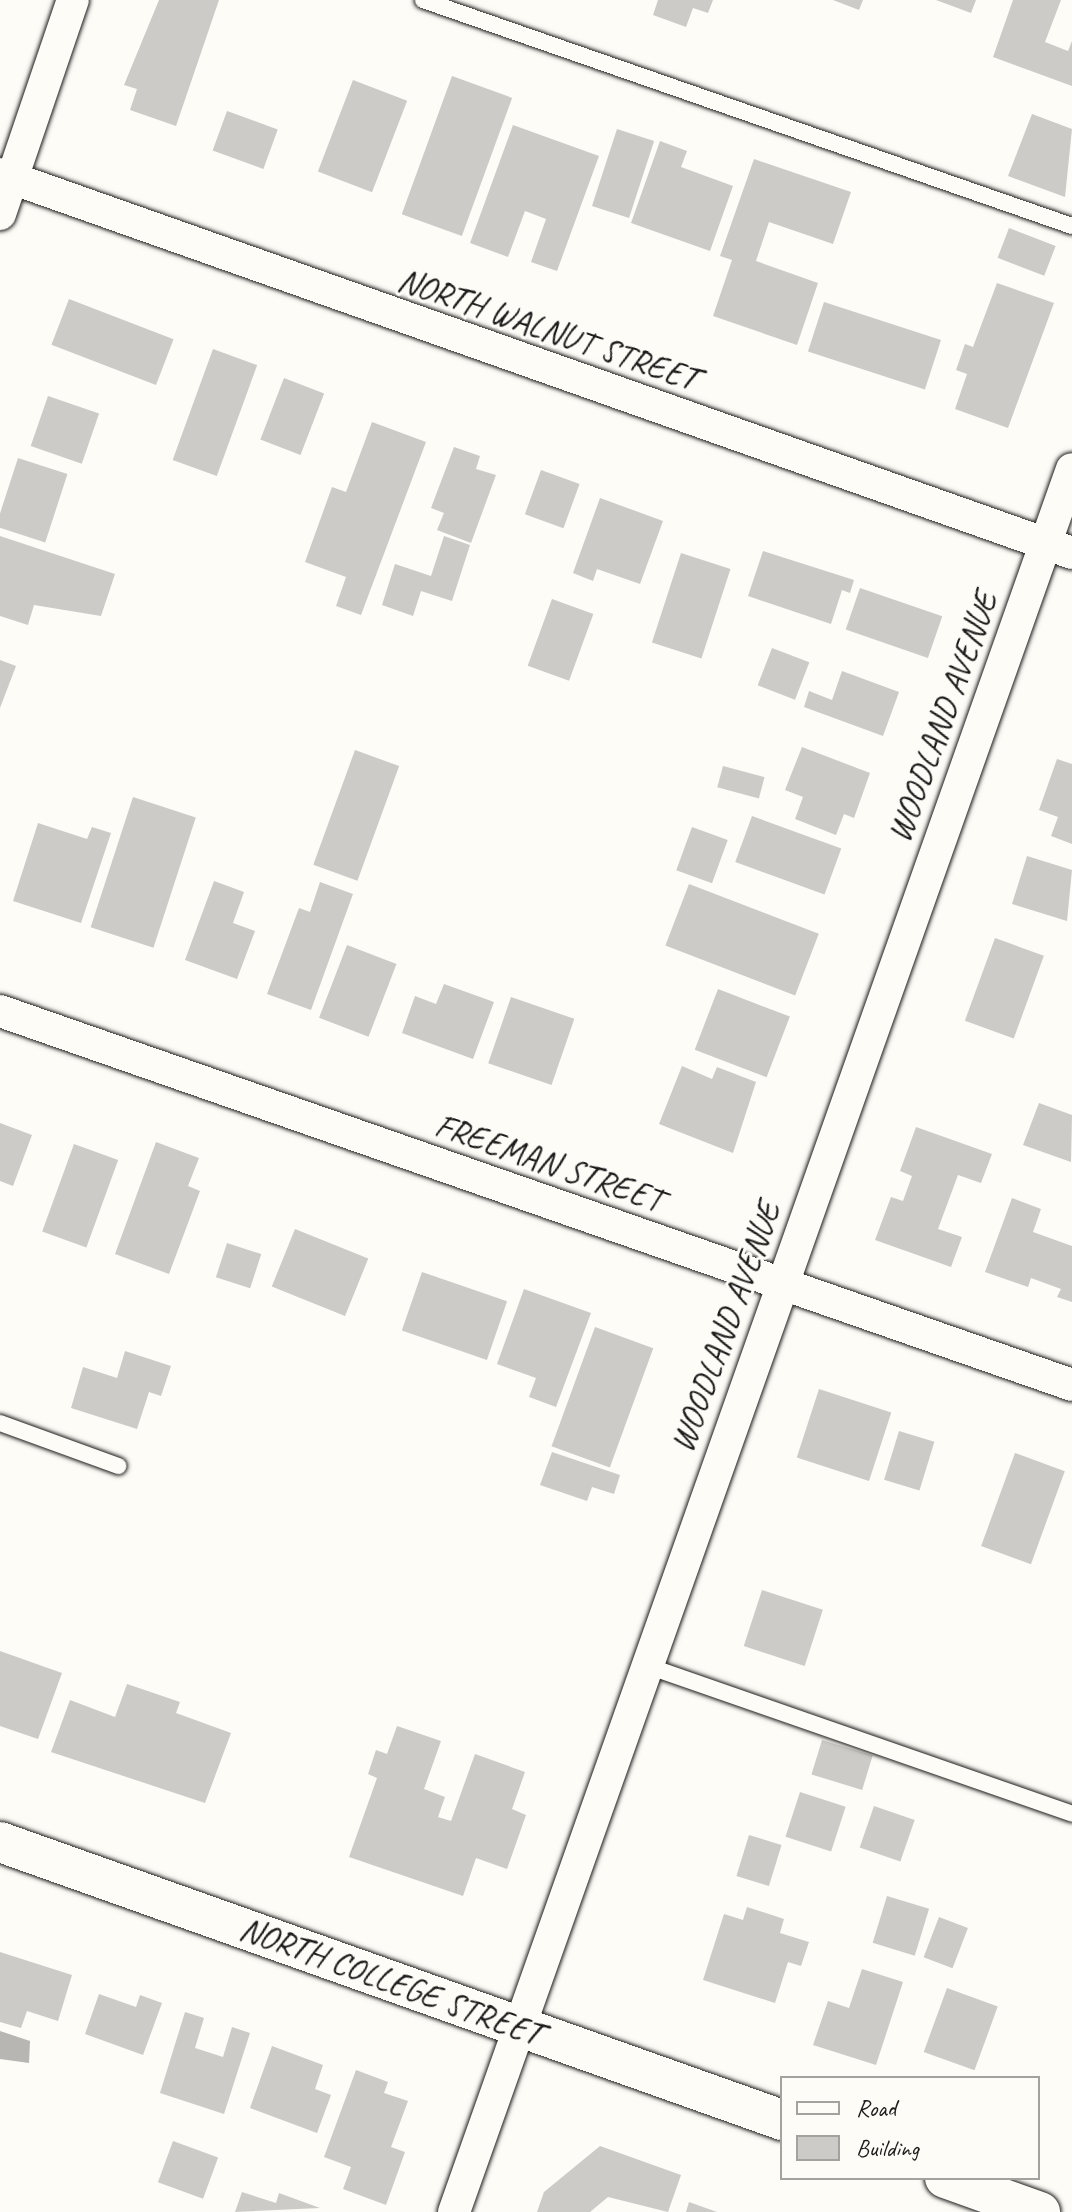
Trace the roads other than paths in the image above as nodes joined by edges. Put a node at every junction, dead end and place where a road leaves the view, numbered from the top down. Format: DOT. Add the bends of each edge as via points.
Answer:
graph roads {
  1 [pos="73,0"];
  2 [pos="423,0"];
  3 [pos="6,176"];
  4 [pos="0,214"];
  5 [pos="1072,226"];
  6 [pos="1072,469"];
  7 [pos="1058,548"];
  8 [pos="0,1011"];
  9 [pos="780,1285"];
  10 [pos="1072,1385"];
  11 [pos="0,1423"];
  12 [pos="118,1466"];
  13 [pos="645,1665"];
  14 [pos="1072,1814"];
  15 [pos="0,1842"];
  16 [pos="518,2026"];
  17 [pos="780,2119"];
  18 [pos="951,2180"];
  19 [pos="454,2212"];
  20 [pos="1040,2212"];
  1 -- 3 [label="street"];
  2 -- 5 [label="lane"];
  3 -- 4 [label="street"];
  3 -- 7 [label="street, NORTH WALNUT STREET"];
  6 -- 7 [label="street, WOODLAND AVENUE"];
  7 -- 9 [label="street, WOODLAND AVENUE"];
  8 -- 9 [label="street, FREEMAN STREET"];
  9 -- 10 [label="street, FREEMAN STREET"];
  9 -- 13 [label="street, WOODLAND AVENUE"];
  11 -- 12 [label="lane"];
  13 -- 14 [label="lane"];
  13 -- 16 [label="street, WOODLAND AVENUE"];
  15 -- 16 [label="street, NORTH COLLEGE STREET"];
  16 -- 17 [label="street, NORTH COLLEGE STREET"];
  16 -- 19 [label="street, WOODLAND AVENUE"];
  18 -- 20 [label="street"];
}
